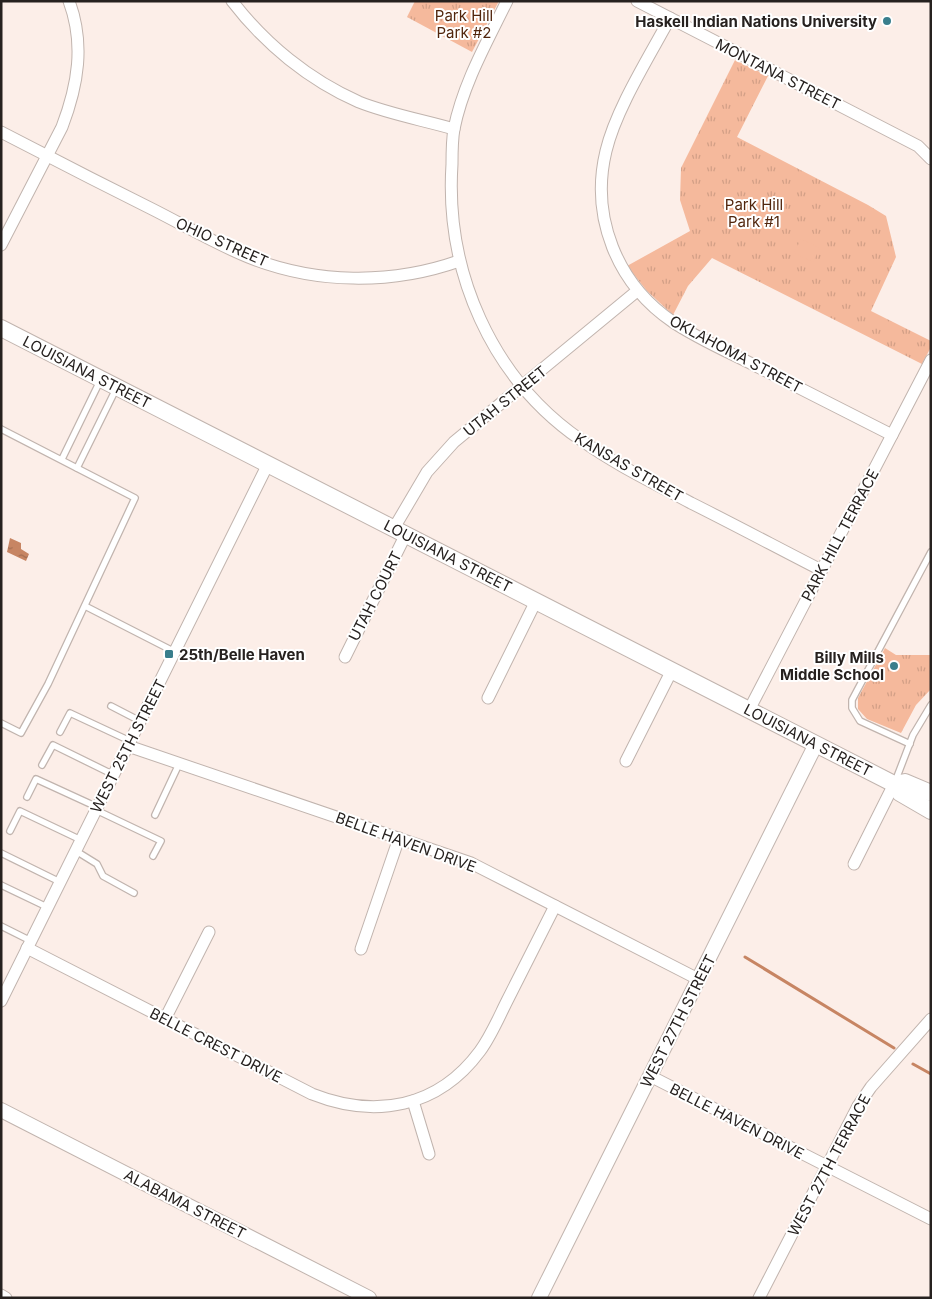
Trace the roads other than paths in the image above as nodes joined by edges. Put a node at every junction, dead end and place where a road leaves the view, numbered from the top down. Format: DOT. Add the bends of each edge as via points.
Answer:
graph roads {
  1 [pos="69,1"];
  2 [pos="232,1"];
  3 [pos="507,1"];
  4 [pos="638,1"];
  5 [pos="670,18"];
  6 [pos="454,129"];
  7 [pos="1,132"];
  8 [pos="918,146"];
  9 [pos="931,150"];
  10 [pos="47,156"];
  11 [pos="931,159"];
  12 [pos="1,246"];
  13 [pos="459,261"];
  14 [pos="637,291"];
  15 [pos="1,328"];
  16 [pos="931,360"];
  17 [pos="101,379"];
  18 [pos="117,387"];
  19 [pos="522,387"];
  20 [pos="1,428"];
  21 [pos="892,435"];
  22 [pos="62,459"];
  23 [pos="268,464"];
  24 [pos="77,468"];
  25 [pos="400,531"];
  26 [pos="931,552"];
  27 [pos="821,570"];
  28 [pos="536,601"];
  29 [pos="85,606"];
  30 [pos="175,652"];
  31 [pos="344,657"];
  32 [pos="672,670"];
  33 [pos="488,698"];
  34 [pos="931,705"];
  35 [pos="111,706"];
  36 [pos="749,710"];
  37 [pos="140,721"];
  38 [pos="1,723"];
  39 [pos="60,732"];
  40 [pos="129,744"];
  41 [pos="816,744"];
  42 [pos="910,744"];
  43 [pos="626,761"];
  44 [pos="179,764"];
  45 [pos="42,765"];
  46 [pos="114,775"];
  47 [pos="894,784"];
  48 [pos="931,793"];
  49 [pos="27,796"];
  50 [pos="97,809"];
  51 [pos="931,811"];
  52 [pos="155,814"];
  53 [pos="10,831"];
  54 [pos="399,838"];
  55 [pos="78,845"];
  56 [pos="1,853"];
  57 [pos="153,856"];
  58 [pos="854,864"];
  59 [pos="60,882"];
  60 [pos="1,884"];
  61 [pos="134,893"];
  62 [pos="555,906"];
  63 [pos="47,908"];
  64 [pos="1,926"];
  65 [pos="209,932"];
  66 [pos="29,945"];
  67 [pos="361,949"];
  68 [pos="698,979"];
  69 [pos="1,1000"];
  70 [pos="165,1019"];
  71 [pos="931,1019"];
  72 [pos="650,1076"];
  73 [pos="413,1101"];
  74 [pos="1,1110"];
  75 [pos="429,1154"];
  76 [pos="826,1166"];
  77 [pos="931,1220"];
  78 [pos="1,1295"];
  79 [pos="6,1298"];
  80 [pos="369,1298"];
  81 [pos="539,1298"];
  82 [pos="759,1298"];
  1 -- 10 [label="street" via="78,35 78,67 70,106"];
  2 -- 6 [label="street" via="283,55 333,88 385,111"];
  3 -- 6 [label="street, KANSAS STREET" via="478,60"];
  4 -- 5 [label="street, MONTANA STREET"];
  5 -- 8 [label="street, MONTANA STREET"];
  5 -- 14 [label="street, OKLAHOMA STREET" via="615,124 601,176 602,210 608,238"];
  6 -- 13 [label="street, KANSAS STREET" via="451,202"];
  7 -- 10 [label="street, OHIO STREET"];
  8 -- 9 [label="street, MONTANA STREET"];
  8 -- 11 [label="street, MONTANA STREET"];
  10 -- 12 [label="street"];
  10 -- 13 [label="street, OHIO STREET" via="222,244 279,267 310,274 373,279 432,271"];
  13 -- 19 [label="street, KANSAS STREET" via="485,330"];
  14 -- 19 [label="street, UTAH STREET"];
  14 -- 21 [label="street, OKLAHOMA STREET" via="653,307 691,332"];
  15 -- 17 [label="main road, LOUISIANA STREET"];
  16 -- 21 [label="street, PARK HILL TERRACE"];
  17 -- 18 [label="main road, LOUISIANA STREET"];
  17 -- 22 [label="lane"];
  18 -- 23 [label="main road, LOUISIANA STREET"];
  18 -- 24 [label="lane"];
  19 -- 25 [label="street, UTAH STREET" via="441,454 416,488"];
  19 -- 27 [label="street, KANSAS STREET" via="566,429 610,459"];
  20 -- 22 [label="lane"];
  21 -- 27 [label="street, PARK HILL TERRACE"];
  22 -- 24 [label="lane"];
  23 -- 25 [label="main road, LOUISIANA STREET"];
  23 -- 30 [label="street, WEST 25TH STREET"];
  24 -- 29 [label="lane" via="135,498"];
  25 -- 28 [label="main road, LOUISIANA STREET"];
  25 -- 31 [label="street, UTAH COURT"];
  26 -- 42 [label="lane" via="852,700 852,708 860,721"];
  27 -- 36 [label="street, PARK HILL TERRACE"];
  28 -- 32 [label="main road, LOUISIANA STREET"];
  28 -- 33 [label="street"];
  29 -- 30 [label="lane"];
  29 -- 38 [label="lane" via="21,733"];
  30 -- 37 [label="street, WEST 25TH STREET"];
  32 -- 36 [label="main road, LOUISIANA STREET"];
  32 -- 43 [label="street"];
  34 -- 42 [label="lane"];
  35 -- 37 [label="lane"];
  36 -- 41 [label="main road, LOUISIANA STREET"];
  37 -- 40 [label="street, WEST 25TH STREET"];
  39 -- 40 [label="lane" via="70,713"];
  40 -- 44 [label="street, BELLE HAVEN DRIVE"];
  40 -- 46 [label="street, WEST 25TH STREET"];
  41 -- 47 [label="main road, LOUISIANA STREET"];
  41 -- 68 [label="street, WEST 27TH STREET"];
  42 -- 47 [label="lane"];
  44 -- 52 [label="lane"];
  44 -- 54 [label="street, BELLE HAVEN DRIVE"];
  45 -- 46 [label="lane" via="53,745"];
  46 -- 50 [label="street, WEST 25TH STREET"];
  47 -- 48 [label="main road, LOUISIANA STREET" via="905,782"];
  47 -- 51 [label="main road, LOUISIANA STREET" via="900,794"];
  47 -- 58 [label="street"];
  49 -- 50 [label="lane" via="36,779"];
  50 -- 55 [label="street, WEST 25TH STREET"];
  50 -- 57 [label="lane" via="161,841"];
  53 -- 55 [label="lane" via="20,811"];
  54 -- 62 [label="street, BELLE HAVEN DRIVE" via="471,863"];
  54 -- 67 [label="street"];
  55 -- 59 [label="street, WEST 25TH STREET"];
  55 -- 61 [label="lane" via="104,876"];
  56 -- 59 [label="lane"];
  59 -- 63 [label="street, WEST 25TH STREET"];
  60 -- 63 [label="lane"];
  62 -- 68 [label="street, BELLE HAVEN DRIVE"];
  62 -- 73 [label="street, BELLE CREST DRIVE" via="481,1050 441,1089"];
  63 -- 66 [label="street, WEST 25TH STREET"];
  64 -- 66 [label="lane"];
  65 -- 70 [label="street"];
  66 -- 69 [label="street, WEST 25TH STREET"];
  66 -- 70 [label="street, BELLE CREST DRIVE"];
  68 -- 72 [label="street, WEST 27TH STREET"];
  70 -- 73 [label="street, BELLE CREST DRIVE" via="327,1100 374,1108"];
  71 -- 76 [label="street, WEST 27TH TERRACE" via="858,1106"];
  72 -- 76 [label="street, BELLE HAVEN DRIVE"];
  72 -- 81 [label="street, WEST 27TH STREET"];
  73 -- 75 [label="street"];
  74 -- 80 [label="street, ALABAMA STREET"];
  76 -- 77 [label="street, BELLE HAVEN DRIVE"];
  76 -- 82 [label="street, WEST 27TH TERRACE"];
  78 -- 79 [label="street"];
}
